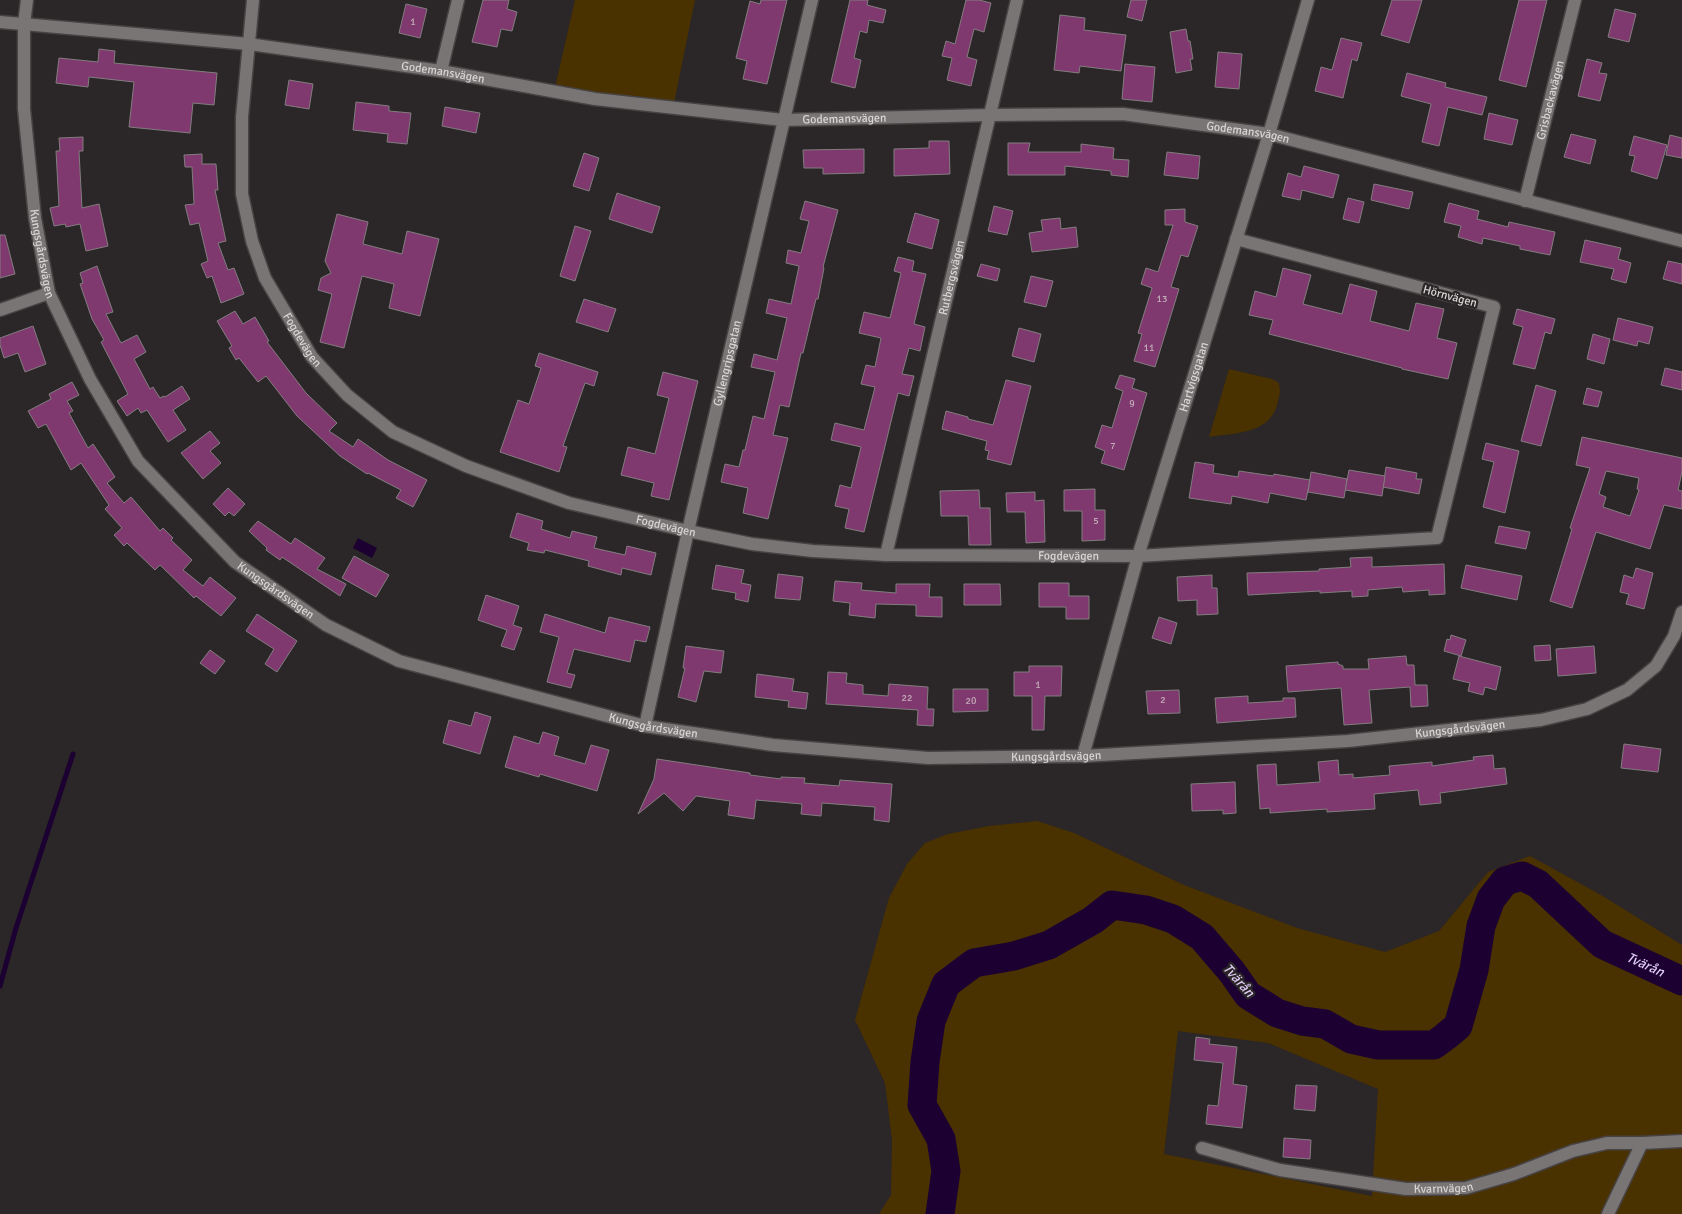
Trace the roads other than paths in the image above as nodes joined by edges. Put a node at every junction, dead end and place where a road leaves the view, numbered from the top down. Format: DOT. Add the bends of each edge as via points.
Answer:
graph roads {
  1 [pos="26,0"];
  2 [pos="253,0"];
  3 [pos="458,0"];
  4 [pos="812,0"];
  5 [pos="1017,0"];
  6 [pos="1308,0"];
  7 [pos="1575,0"];
  8 [pos="0,22"];
  9 [pos="24,24"];
  10 [pos="248,44"];
  11 [pos="441,71"];
  12 [pos="990,115"];
  13 [pos="783,120"];
  14 [pos="1269,134"];
  15 [pos="1525,201"];
  16 [pos="1236,239"];
  17 [pos="1682,241"];
  18 [pos="49,293"];
  19 [pos="0,310"];
  20 [pos="688,531"];
  21 [pos="1437,538"];
  22 [pos="886,555"];
  23 [pos="1138,556"];
  24 [pos="1682,612"];
  25 [pos="645,726"];
  26 [pos="1083,756"];
  27 [pos="1682,1141"];
  28 [pos="1642,1143"];
  29 [pos="1202,1148"];
  30 [pos="1608,1214"];
  1 -- 9 [label="street, Kungsgårdsvägen"];
  2 -- 10 [label="street, Fogdevägen"];
  3 -- 11 [label="street"];
  4 -- 13 [label="street, Gyllengripsgatan"];
  5 -- 12 [label="street, Rutbergsvägen"];
  6 -- 14 [label="street, Hartvigsgatan"];
  7 -- 15 [label="street, Grisbackavägen"];
  8 -- 9 [label="street, Godemansvägen"];
  9 -- 10 [label="street, Godemansvägen"];
  9 -- 18 [label="street, Kungsgårdsvägen" via="24,109 34,218"];
  10 -- 11 [label="street, Godemansvägen"];
  10 -- 20 [label="street, Fogdevägen" via="242,116 242,194 252,242 265,278 312,357 347,395 393,432 458,463 569,503"];
  11 -- 13 [label="street, Godemansvägen" via="595,99"];
  12 -- 13 [label="street, Godemansvägen"];
  12 -- 14 [label="street, Godemansvägen" via="1123,114"];
  12 -- 22 [label="street, Rutbergsvägen"];
  13 -- 20 [label="street, Gyllengripsgatan"];
  14 -- 15 [label="street, Godemansvägen"];
  14 -- 16 [label="street, Hartvigsgatan"];
  15 -- 17 [label="street, Godemansvägen"];
  16 -- 21 [label="street, Hörnvägen" via="1494,308"];
  16 -- 23 [label="street, Hartvigsgatan"];
  18 -- 19 [label="street"];
  18 -- 25 [label="street, Kungsgårdsvägen" via="90,379 138,462 235,562 326,625 399,661"];
  20 -- 22 [label="street, Fogdevägen" via="752,544"];
  20 -- 25 [label="street, Gyllengripsgatan"];
  21 -- 23 [label="street, Fogdevägen"];
  22 -- 23 [label="street, Fogdevägen"];
  23 -- 26 [label="street, Hartvigsgatan"];
  24 -- 26 [label="street, Kungsgårdsvägen" via="1674,636 1656,666 1627,690 1578,712 1541,720 1348,741"];
  25 -- 26 [label="street, Kungsgårdsvägen" via="773,745 928,758"];
  27 -- 28 [label="street, Kvarnvägen"];
  28 -- 29 [label="street, Kvarnvägen" via="1607,1143 1573,1151 1466,1188 1406,1189 1280,1170"];
  28 -- 30 [label="street"];
}
